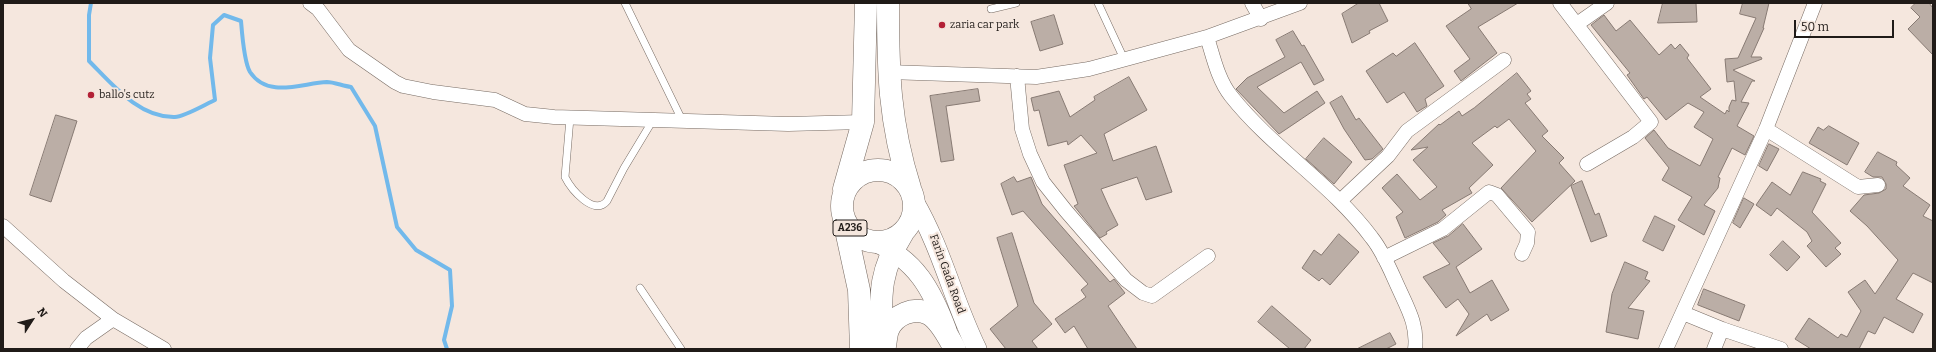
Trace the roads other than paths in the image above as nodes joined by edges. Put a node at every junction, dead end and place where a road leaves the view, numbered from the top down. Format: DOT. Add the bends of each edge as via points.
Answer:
graph roads {
  1 [pos="310,3"];
  2 [pos="625,3"];
  3 [pos="866,3"];
  4 [pos="888,3"];
  5 [pos="1016,3"];
  6 [pos="1098,3"];
  7 [pos="1252,3"];
  8 [pos="1300,3"];
  9 [pos="1560,3"];
  10 [pos="1607,3"];
  11 [pos="1815,3"];
  12 [pos="991,9"];
  13 [pos="1260,19"];
  14 [pos="1577,24"];
  15 [pos="1207,37"];
  16 [pos="1124,59"];
  17 [pos="1504,60"];
  18 [pos="888,72"];
  19 [pos="1017,76"];
  20 [pos="570,118"];
  21 [pos="653,119"];
  22 [pos="682,120"];
  23 [pos="864,122"];
  24 [pos="1766,129"];
  25 [pos="1587,164"];
  26 [pos="1878,185"];
  27 [pos="843,194"];
  28 [pos="912,195"];
  29 [pos="1340,201"];
  30 [pos="844,220"];
  31 [pos="3,226"];
  32 [pos="883,246"];
  33 [pos="1522,254"];
  34 [pos="1208,256"];
  35 [pos="1384,258"];
  36 [pos="640,288"];
  37 [pos="1683,313"];
  38 [pos="113,319"];
  39 [pos="1722,329"];
  40 [pos="1414,348"];
  41 [pos="77,349"];
  42 [pos="164,349"];
  43 [pos="681,349"];
  44 [pos="861,349"];
  45 [pos="883,349"];
  46 [pos="955,349"];
  47 [pos="977,349"];
  48 [pos="1666,349"];
  49 [pos="1714,349"];
  50 [pos="1781,349"];
  1 -- 20 [label="street" via="318,9 349,50 403,86 495,100 525,114"];
  2 -- 22 [label="lane"];
  3 -- 23 [label="highway, A236"];
  4 -- 18 [label="highway"];
  5 -- 12 [label="lane"];
  6 -- 16 [label="lane"];
  7 -- 13 [label="street"];
  8 -- 13 [label="street"];
  9 -- 14 [label="street"];
  10 -- 14 [label="street"];
  11 -- 24 [label="street"];
  13 -- 15 [label="street"];
  14 -- 25 [label="street" via="1651,122 1633,137"];
  15 -- 16 [label="street"];
  15 -- 29 [label="street" via="1230,95 1290,157"];
  16 -- 19 [label="street" via="1089,70 1036,77"];
  17 -- 29 [label="street" via="1407,131 1388,156"];
  18 -- 19 [label="street"];
  18 -- 28 [label="highway" via="895,135"];
  19 -- 34 [label="street" via="1022,129 1043,182 1126,280 1143,293 1152,296"];
  20 -- 21 [label="street"];
  20 -- 21 [label="lane" via="565,178 586,201 598,206 608,201"];
  21 -- 22 [label="street"];
  22 -- 23 [label="street" via="788,124"];
  23 -- 27 [label="highway, A236"];
  24 -- 26 [label="street" via="1858,187"];
  24 -- 37 [label="street"];
  27 -- 28 [label="highway" via="856,176 868,170 878,169 897,174"];
  27 -- 30 [label="highway, A236" via="841,207"];
  28 -- 32 [label="highway" via="914,214 906,229"];
  28 -- 47 [label="main road, Farin Gada Road" via="932,234"];
  29 -- 35 [label="street" via="1373,238"];
  30 -- 32 [label="highway, A236" via="862,239"];
  30 -- 44 [label="highway, A236" via="858,290"];
  31 -- 38 [label="street" via="64,281"];
  32 -- 45 [label="highway"];
  32 -- 46 [label="main road, Farin Gada Road" via="909,263 926,284"];
  33 -- 35 [label="street" via="1528,243 1528,232 1497,195 1489,192 1443,230"];
  35 -- 40 [label="street" via="1413,319"];
  36 -- 43 [label="lane"];
  37 -- 39 [label="street"];
  37 -- 48 [label="street"];
  38 -- 41 [label="street" via="86,338"];
  38 -- 42 [label="street"];
  39 -- 49 [label="street"];
  39 -- 50 [label="street"];
  45 -- 46 [label="highway" via="892,323 907,312 914,311 929,314 936,319"];
}
